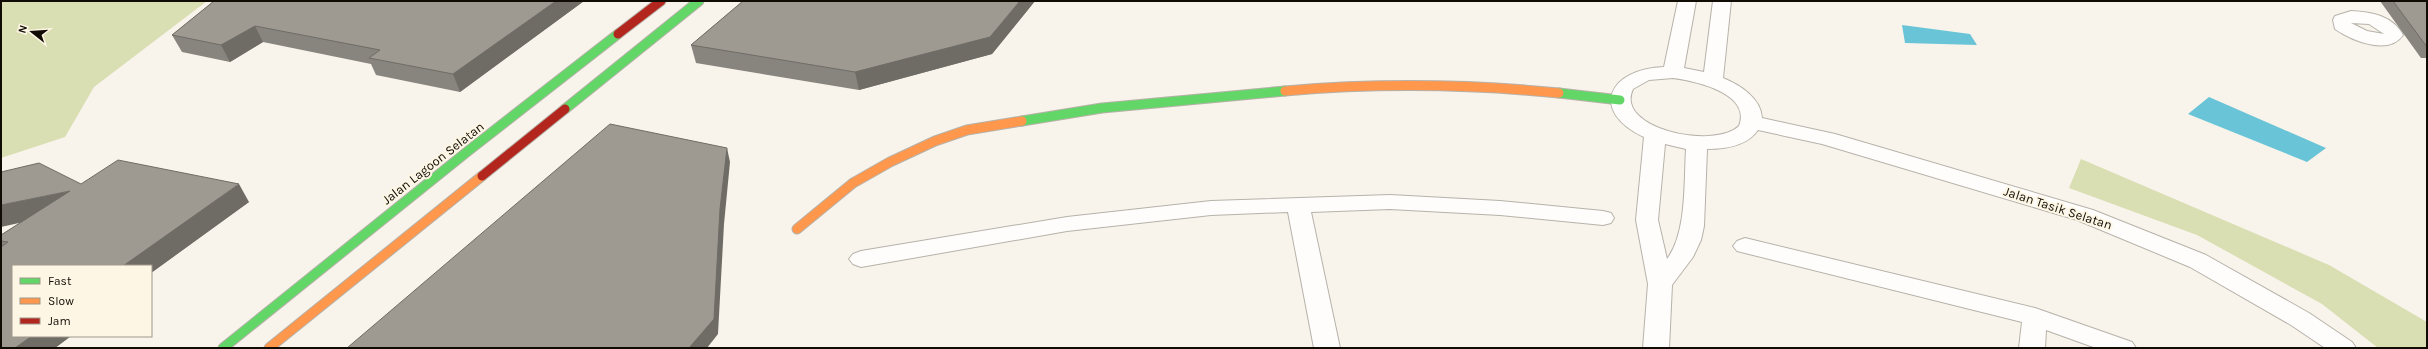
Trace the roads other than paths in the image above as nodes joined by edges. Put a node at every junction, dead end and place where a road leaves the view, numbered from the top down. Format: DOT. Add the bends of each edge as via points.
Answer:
graph roads {
  1 [pos="661,1"];
  2 [pos="699,1"];
  3 [pos="1687,1"];
  4 [pos="1722,1"];
  5 [pos="2337,1"];
  6 [pos="2366,1"];
  7 [pos="1673,72"];
  8 [pos="1713,80"];
  9 [pos="1620,100"];
  10 [pos="1752,122"];
  11 [pos="1655,134"];
  12 [pos="1697,144"];
  13 [pos="1298,205"];
  14 [pos="1603,218"];
  15 [pos="797,229"];
  16 [pos="1745,246"];
  17 [pos="861,259"];
  18 [pos="1660,284"];
  19 [pos="2034,317"];
  20 [pos="223,348"];
  21 [pos="269,348"];
  22 [pos="1327,348"];
  23 [pos="1656,348"];
  24 [pos="2032,348"];
  25 [pos="2123,348"];
  26 [pos="2343,348"];
  1 -- 20 [label="main road, Jalan Lagoon Selatan" via="468,151"];
  2 -- 21 [label="main road"];
  3 -- 7 [label="street"];
  4 -- 8 [label="street"];
  5 -- 6 [label="street" via="2342,20 2358,17 2383,24"];
  7 -- 8 [label="street"];
  7 -- 9 [label="street" via="1656,73 1634,79 1622,91"];
  8 -- 10 [label="street" via="1739,95 1752,113"];
  9 -- 11 [label="street" via="1630,118"];
  9 -- 15 [label="main road" via="1505,87 1338,86 1094,110 967,130 935,141 853,183"];
  10 -- 12 [label="street" via="1746,132 1734,139"];
  10 -- 26 [label="street, Jalan Tasik Selatan" via="1827,138 2085,215 2198,261 2300,319"];
  11 -- 12 [label="street"];
  11 -- 18 [label="street" via="1647,220"];
  12 -- 18 [label="street" via="1689,240"];
  13 -- 14 [label="street" via="1390,202 1500,208"];
  13 -- 17 [label="street" via="1211,208 1067,224"];
  13 -- 22 [label="street"];
  16 -- 19 [label="street"];
  18 -- 23 [label="street"];
  19 -- 24 [label="street"];
  19 -- 25 [label="street"];
}
